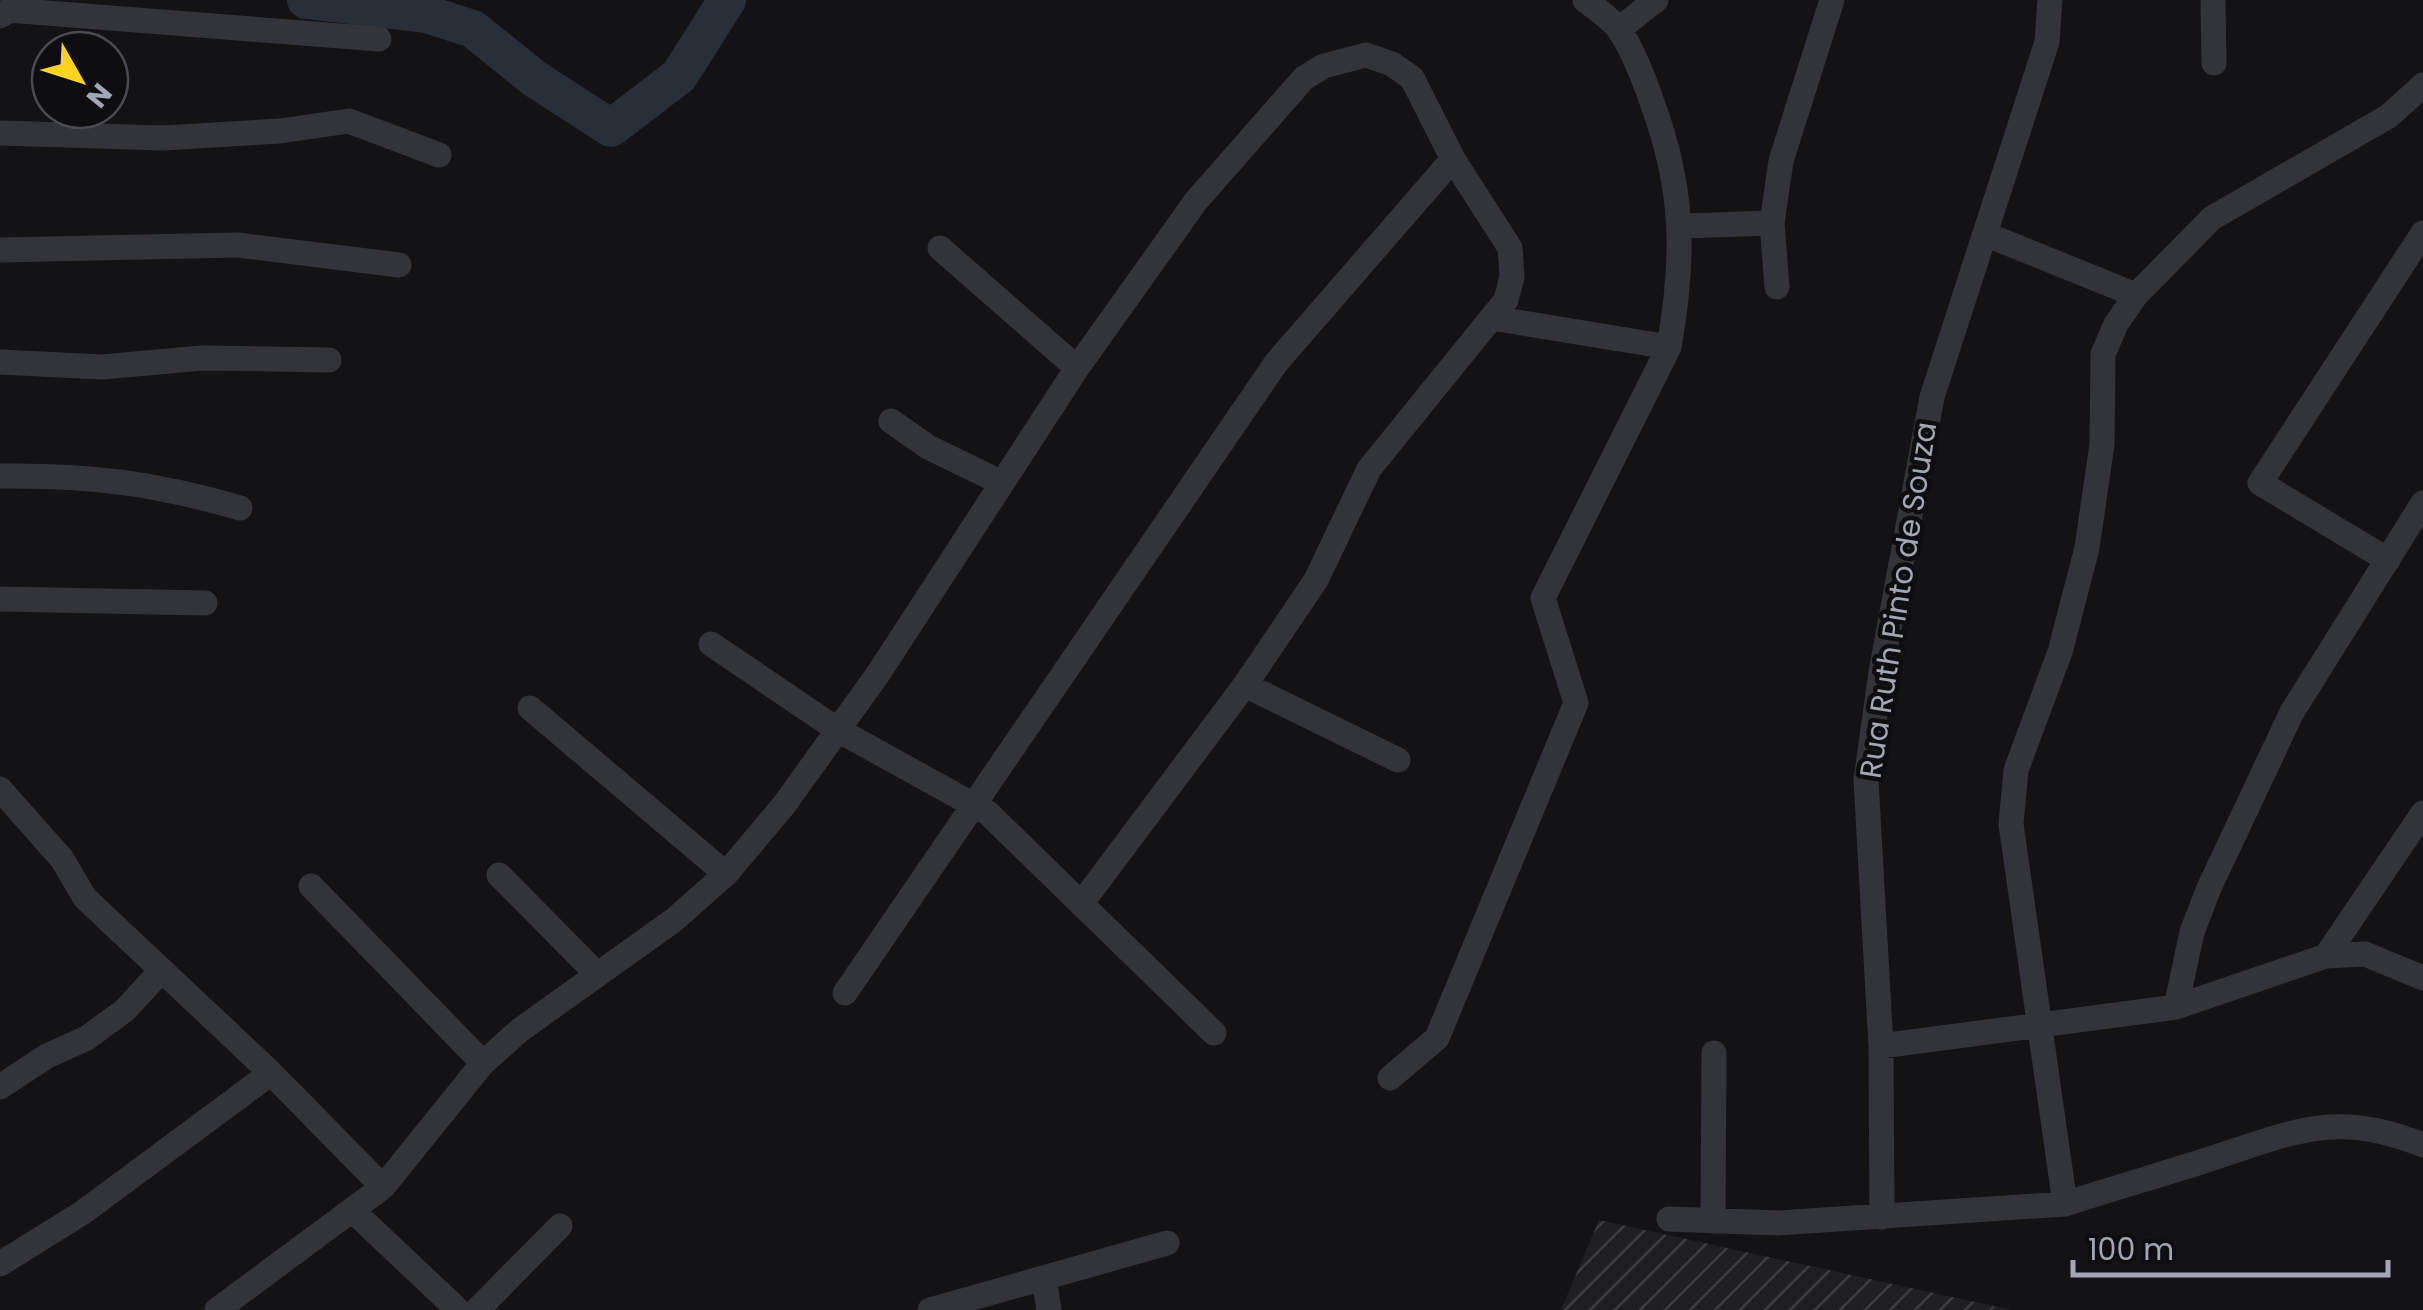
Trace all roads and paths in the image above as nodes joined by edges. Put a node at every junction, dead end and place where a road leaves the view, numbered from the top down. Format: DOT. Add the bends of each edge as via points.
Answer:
graph roads {
  1 [pos="224,0"];
  2 [pos="1586,0"];
  3 [pos="1656,0"];
  4 [pos="1832,0"];
  5 [pos="2050,0"];
  6 [pos="2212,0"];
  7 [pos="0,16"];
  8 [pos="215,26"];
  9 [pos="1619,29"];
  10 [pos="379,39"];
  11 [pos="2214,63"];
  12 [pos="2423,85"];
  13 [pos="0,133"];
  14 [pos="439,156"];
  15 [pos="1453,159"];
  16 [pos="1772,223"];
  17 [pos="1682,226"];
  18 [pos="2423,232"];
  19 [pos="1985,234"];
  20 [pos="940,248"];
  21 [pos="0,250"];
  22 [pos="399,264"];
  23 [pos="1777,287"];
  24 [pos="2136,295"];
  25 [pos="1492,318"];
  26 [pos="1669,346"];
  27 [pos="329,360"];
  28 [pos="0,362"];
  29 [pos="1077,368"];
  30 [pos="891,421"];
  31 [pos="0,476"];
  32 [pos="1002,483"];
  33 [pos="2423,503"];
  34 [pos="240,508"];
  35 [pos="2388,560"];
  36 [pos="0,599"];
  37 [pos="205,603"];
  38 [pos="711,644"];
  39 [pos="1246,686"];
  40 [pos="530,708"];
  41 [pos="838,730"];
  42 [pos="1398,760"];
  43 [pos="0,789"];
  44 [pos="975,808"];
  45 [pos="2423,813"];
  46 [pos="726,874"];
  47 [pos="499,875"];
  48 [pos="311,886"];
  49 [pos="1082,904"];
  50 [pos="2326,956"];
  51 [pos="161,971"];
  52 [pos="597,974"];
  53 [pos="2423,978"];
  54 [pos="845,993"];
  55 [pos="2176,1008"];
  56 [pos="2042,1028"];
  57 [pos="1214,1033"];
  58 [pos="1881,1046"];
  59 [pos="1714,1053"];
  60 [pos="484,1063"];
  61 [pos="271,1073"];
  62 [pos="1390,1078"];
  63 [pos="0,1087"];
  64 [pos="2423,1145"];
  65 [pos="383,1187"];
  66 [pos="2065,1204"];
  67 [pos="352,1210"];
  68 [pos="1882,1217"];
  69 [pos="1669,1219"];
  70 [pos="1713,1221"];
  71 [pos="560,1226"];
  72 [pos="1167,1242"];
  73 [pos="0,1264"];
  74 [pos="1044,1278"];
  75 [pos="218,1310"];
  76 [pos="458,1310"];
  77 [pos="477,1310"];
  78 [pos="930,1310"];
  79 [pos="1049,1310"];
  1 -- 8 [label="street"];
  2 -- 9 [label="street"];
  3 -- 9 [label="street"];
  4 -- 16 [label="street" via="1781,161"];
  5 -- 19 [label="street, Rua Ruth Pinto de Souza" via="2046,42"];
  6 -- 11 [label="street"];
  7 -- 8 [label="street" via="9,10"];
  8 -- 10 [label="street"];
  9 -- 17 [label="street" via="1672,156"];
  12 -- 24 [label="street" via="2389,116 2212,218"];
  13 -- 14 [label="street" via="163,138 349,120"];
  15 -- 25 [label="street" via="1510,248 1512,277"];
  15 -- 29 [label="street" via="1412,78 1366,55 1324,66 1304,78 1196,200"];
  15 -- 44 [label="street" via="1276,364"];
  16 -- 17 [label="street"];
  16 -- 23 [label="street"];
  17 -- 26 [label="street"];
  18 -- 35 [label="street" via="2260,483"];
  19 -- 24 [label="street"];
  19 -- 58 [label="street, Rua Ruth Pinto de Souza" via="1932,397 1866,780"];
  20 -- 29 [label="street"];
  21 -- 22 [label="street" via="238,245"];
  24 -- 56 [label="street" via="2103,354 2102,444 2088,548 2060,652 2016,770 2014,865"];
  25 -- 26 [label="street"];
  25 -- 39 [label="street" via="1369,469 1316,580"];
  26 -- 62 [label="street" via="1543,598 1576,703 1437,1038"];
  27 -- 28 [label="street" via="202,358 102,368"];
  29 -- 32 [label="street"];
  30 -- 32 [label="street"];
  31 -- 34 [label="street" via="163,486"];
  32 -- 41 [label="street"];
  33 -- 35 [label="street"];
  35 -- 55 [label="street" via="2292,712 2209,888"];
  36 -- 37 [label="street"];
  38 -- 41 [label="street"];
  39 -- 42 [label="street"];
  39 -- 49 [label="street"];
  40 -- 46 [label="street"];
  41 -- 44 [label="street"];
  41 -- 46 [label="street"];
  43 -- 51 [label="street" via="62,858 85,898"];
  44 -- 49 [label="street" via="988,812"];
  44 -- 54 [label="street"];
  45 -- 50 [label="street"];
  46 -- 52 [label="street"];
  47 -- 52 [label="street"];
  48 -- 60 [label="street"];
  49 -- 57 [label="street"];
  50 -- 53 [label="street" via="2365,954"];
  50 -- 55 [label="street"];
  51 -- 61 [label="street"];
  51 -- 63 [label="street" via="87,1038"];
  52 -- 60 [label="street"];
  55 -- 56 [label="street"];
  56 -- 58 [label="street"];
  56 -- 66 [label="street"];
  58 -- 68 [label="street, Rua Ruth Pinto de Souza"];
  59 -- 70 [label="street"];
  60 -- 65 [label="street"];
  61 -- 65 [label="street"];
  61 -- 73 [label="street" via="82,1214"];
  64 -- 66 [label="street" via="2379,1128 2336,1125 2282,1133"];
  65 -- 67 [label="street"];
  66 -- 68 [label="street"];
  67 -- 75 [label="street"];
  67 -- 76 [label="street"];
  68 -- 70 [label="street"];
  69 -- 70 [label="street"];
  71 -- 77 [label="street"];
  72 -- 74 [label="street"];
  74 -- 78 [label="street"];
  74 -- 79 [label="street"];
}
